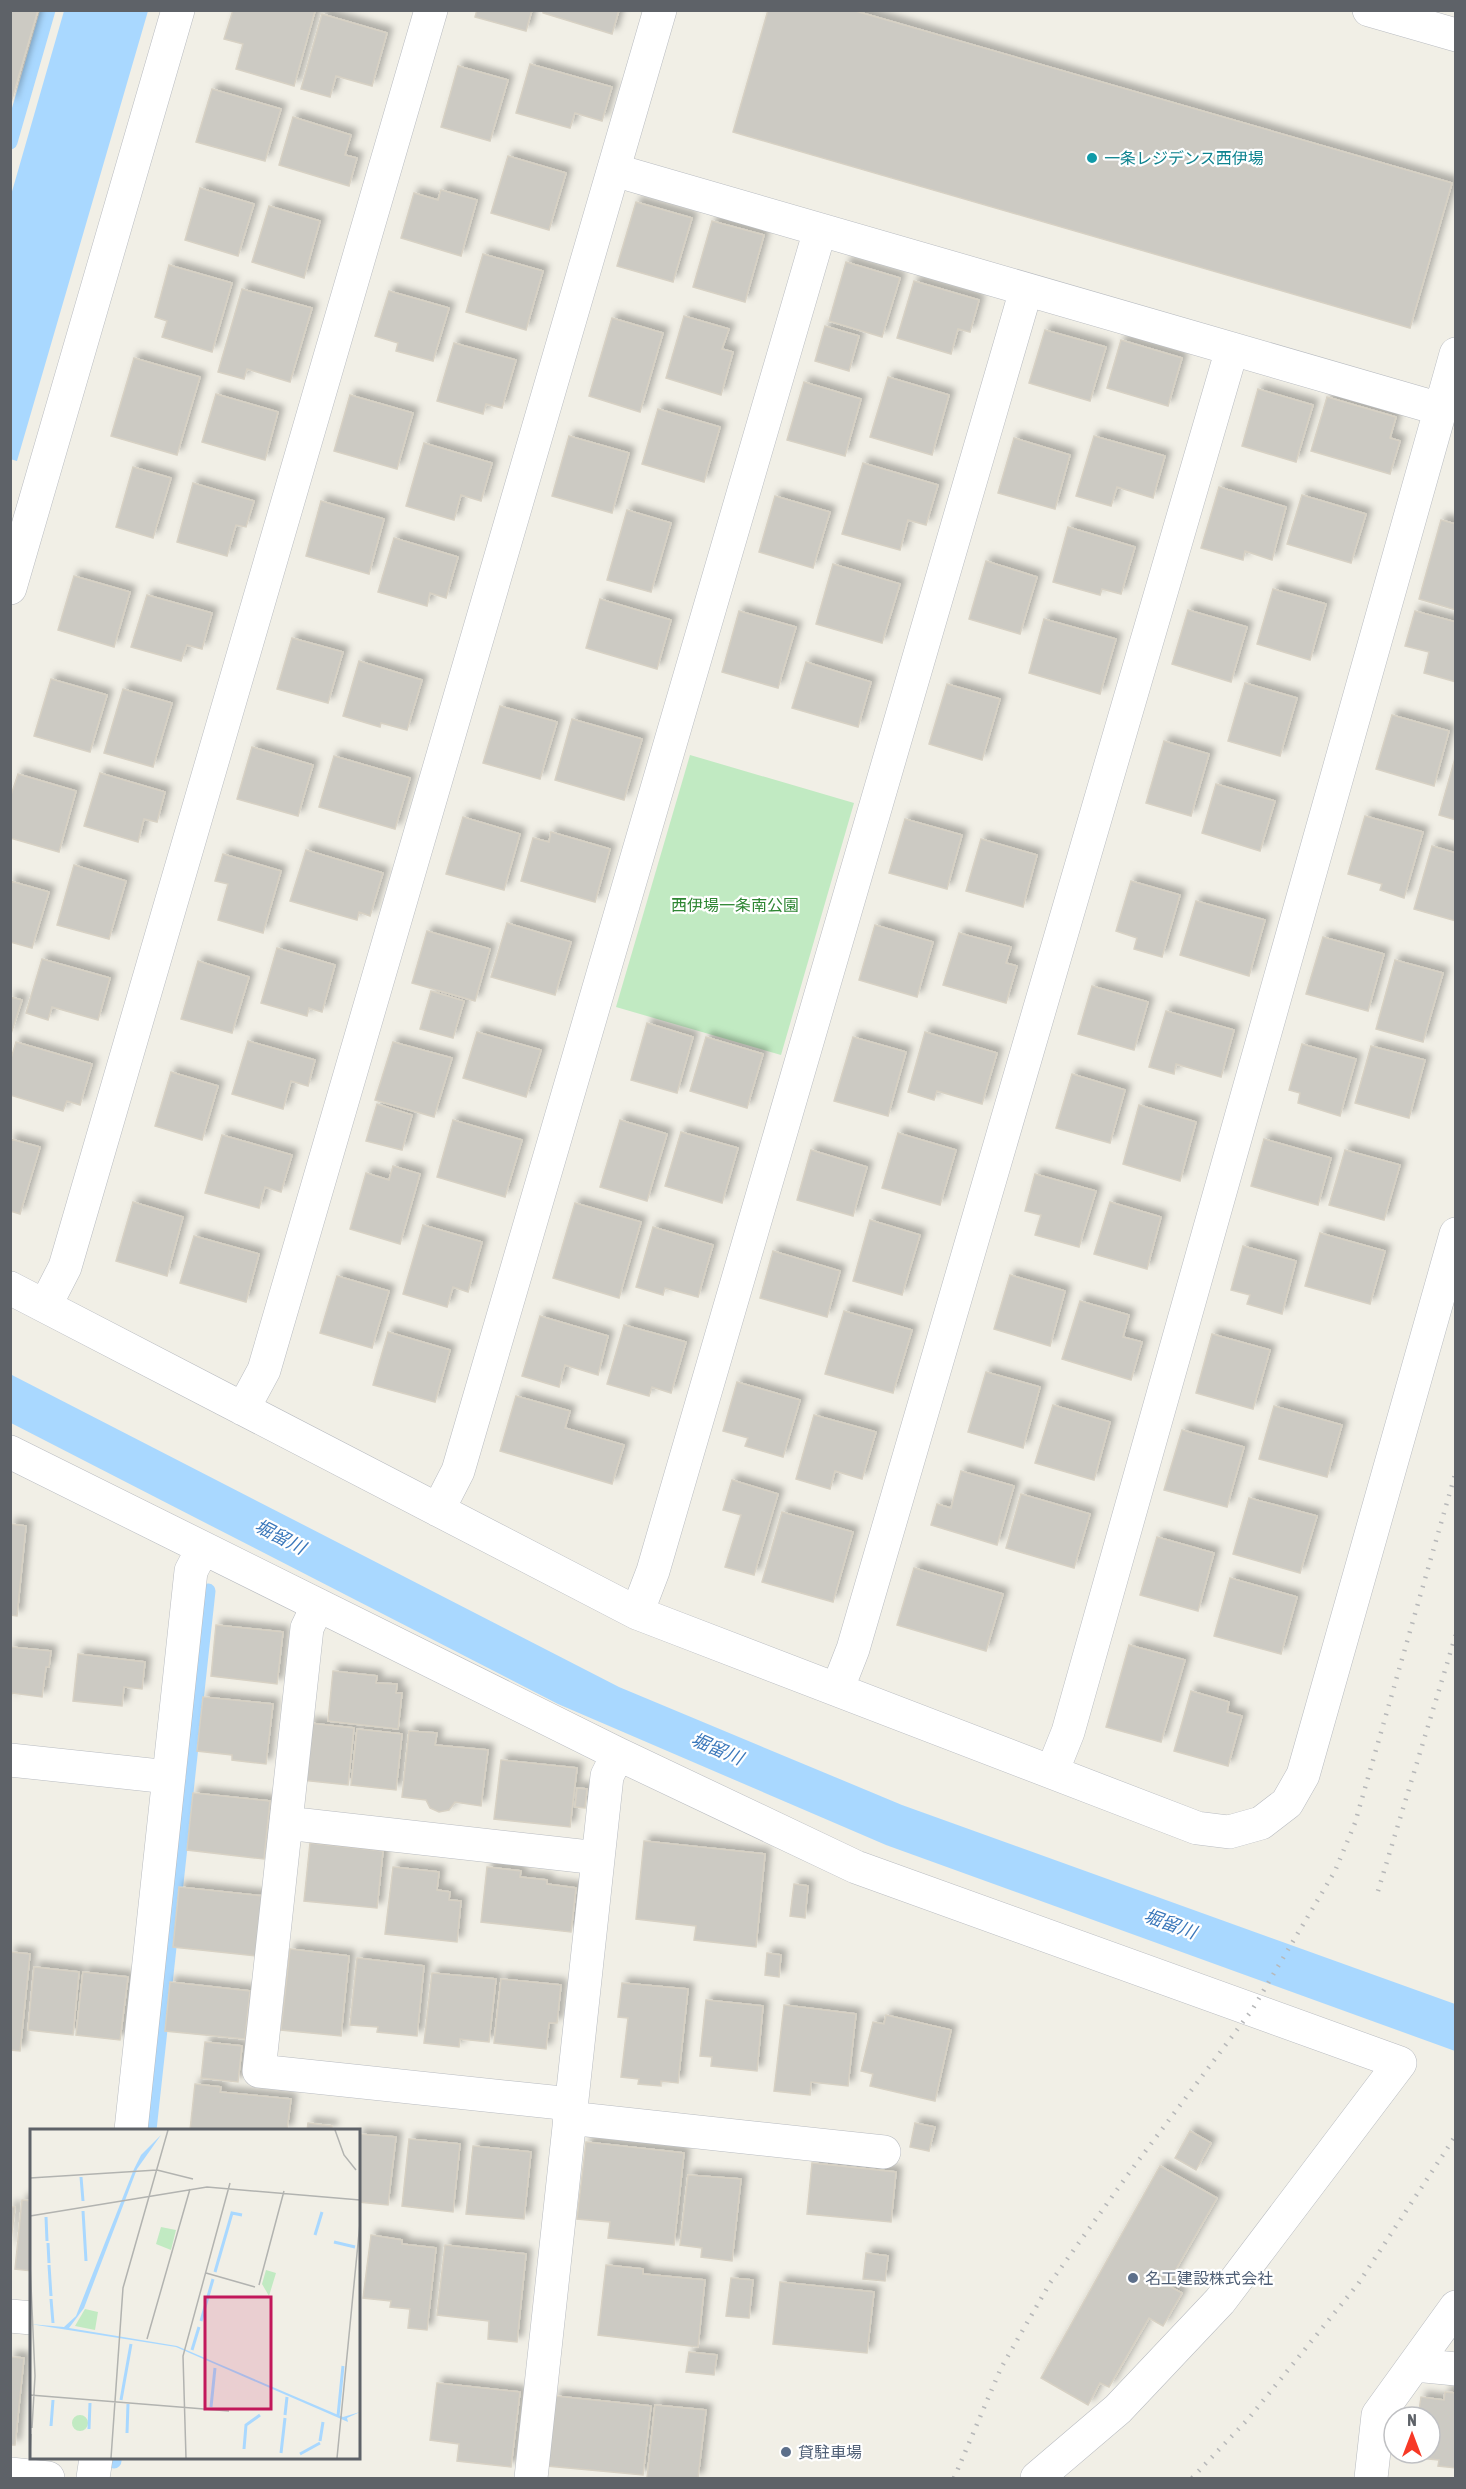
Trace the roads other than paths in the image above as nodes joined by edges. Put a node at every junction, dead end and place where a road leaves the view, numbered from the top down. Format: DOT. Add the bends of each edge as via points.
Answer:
graph roads {
  1 [pos="178,10"];
  2 [pos="431,10"];
  3 [pos="660,10"];
  4 [pos="1369,10"];
  5 [pos="1455,35"];
  6 [pos="614,170"];
  7 [pos="820,230"];
  8 [pos="1026,290"];
  9 [pos="1232,349"];
  10 [pos="1455,354"];
  11 [pos="1440,409"];
  12 [pos="10,588"];
  13 [pos="1455,1234"];
  14 [pos="10,1288"];
  15 [pos="45,1306"];
  16 [pos="243,1409"];
  17 [pos="10,1452"];
  18 [pos="438,1510"];
  19 [pos="203,1548"];
  20 [pos="318,1605"];
  21 [pos="637,1613"];
  22 [pos="837,1690"];
  23 [pos="618,1754"];
  24 [pos="10,1760"];
  25 [pos="1052,1772"];
  26 [pos="169,1777"];
  27 [pos="286,1823"];
  28 [pos="598,1858"];
  29 [pos="570,2111"];
  30 [pos="131,2129"];
  31 [pos="884,2152"];
  32 [pos="1455,2307"];
  33 [pos="10,2316"];
  34 [pos="30,2318"];
  35 [pos="1414,2365"];
  36 [pos="1455,2369"];
  37 [pos="96,2459"];
  38 [pos="10,2475"];
  39 [pos="48,2478"];
  40 [pos="93,2478"];
  41 [pos="531,2478"];
  42 [pos="1037,2478"];
  43 [pos="1371,2478"];
  1 -- 12 [label="street"];
  2 -- 15 [label="street" via="65,1267"];
  3 -- 6 [label="street"];
  4 -- 5 [label="street"];
  6 -- 7 [label="street"];
  6 -- 16 [label="street" via="264,1370"];
  7 -- 8 [label="street"];
  7 -- 18 [label="street" via="461,1459"];
  8 -- 9 [label="street"];
  8 -- 21 [label="street" via="653,1571"];
  9 -- 11 [label="street"];
  9 -- 22 [label="street" via="857,1638"];
  10 -- 11 [label="street"];
  11 -- 25 [label="street" via="1068,1732"];
  13 -- 25 [label="street" via="1303,1775 1287,1803 1261,1823 1229,1832 1197,1828"];
  14 -- 15 [label="street"];
  15 -- 16 [label="street"];
  16 -- 18 [label="street"];
  17 -- 19 [label="street"];
  18 -- 21 [label="street"];
  19 -- 20 [label="street"];
  19 -- 26 [label="street" via="192,1571"];
  20 -- 23 [label="street"];
  20 -- 27 [label="street" via="307,1628"];
  21 -- 22 [label="street"];
  22 -- 25 [label="street"];
  23 -- 28 [label="street" via="607,1776"];
  23 -- 42 [label="street" via="856,1866 1400,2063 1220,2301 1118,2409"];
  24 -- 26 [label="street"];
  26 -- 30 [label="street"];
  27 -- 28 [label="street"];
  27 -- 29 [label="street" via="259,2070"];
  28 -- 29 [label="street"];
  29 -- 31 [label="street"];
  29 -- 41 [label="street"];
  32 -- 35 [label="street"];
  33 -- 34 [label="street"];
  35 -- 36 [label="street"];
  35 -- 43 [label="street" via="1378,2415"];
  37 -- 40 [label="street"];
  38 -- 39 [label="street"];
}
